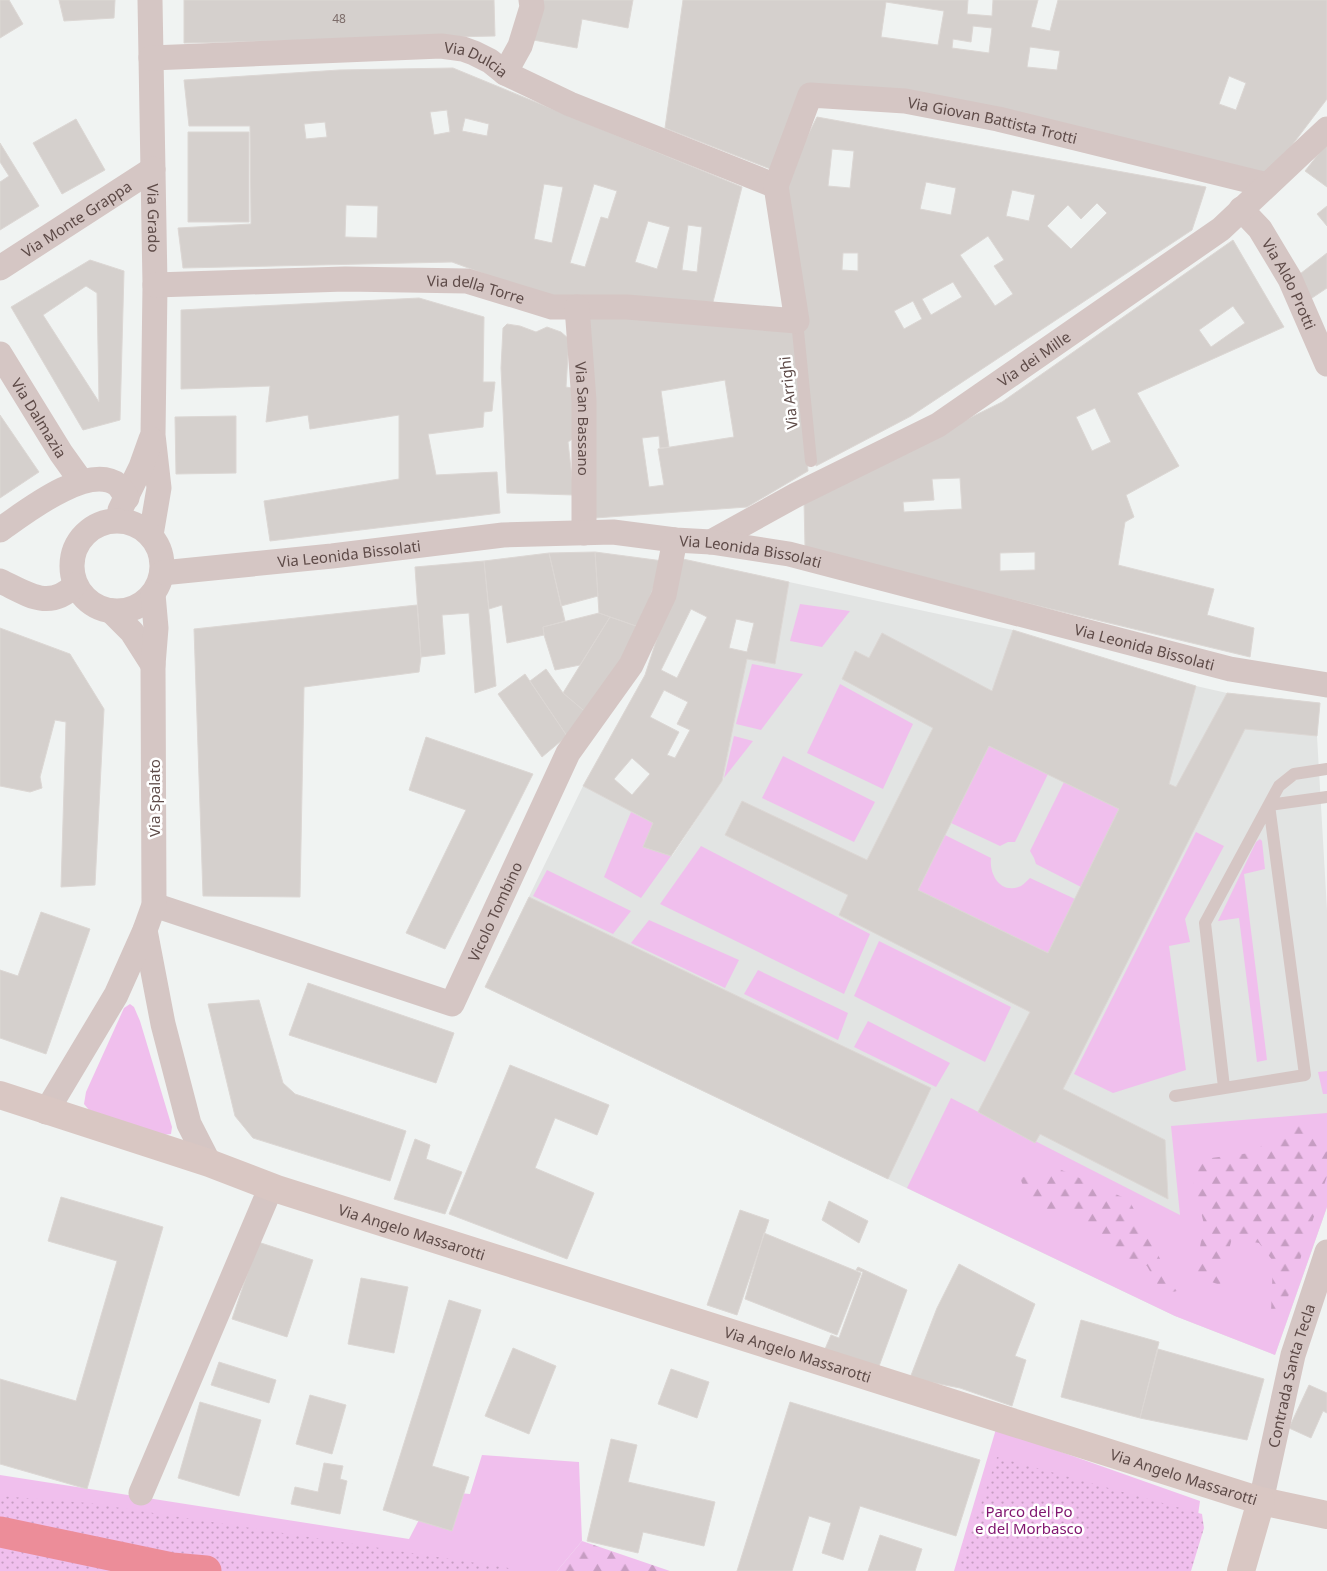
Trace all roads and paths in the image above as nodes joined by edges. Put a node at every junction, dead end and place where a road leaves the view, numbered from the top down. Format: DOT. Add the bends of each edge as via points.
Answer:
graph roads {
  1 [pos="150,0"];
  2 [pos="531,0"];
  3 [pos="151,58"];
  4 [pos="505,73"];
  5 [pos="1327,129"];
  6 [pos="152,169"];
  7 [pos="1267,184"];
  8 [pos="776,186"];
  9 [pos="1241,209"];
  10 [pos="0,268"];
  11 [pos="155,285"];
  12 [pos="578,307"];
  13 [pos="797,321"];
  14 [pos="0,354"];
  15 [pos="1327,364"];
  16 [pos="153,435"];
  17 [pos="811,461"];
  18 [pos="81,481"];
  19 [pos="127,498"];
  20 [pos="116,520"];
  21 [pos="0,530"];
  22 [pos="584,533"];
  23 [pos="151,535"];
  24 [pos="675,540"];
  25 [pos="711,542"];
  26 [pos="0,581"];
  27 [pos="157,583"];
  28 [pos="75,584"];
  29 [pos="111,611"];
  30 [pos="153,665"];
  31 [pos="1327,685"];
  32 [pos="1327,769"];
  33 [pos="1327,797"];
  34 [pos="1269,805"];
  35 [pos="154,905"];
  36 [pos="145,930"];
  37 [pos="1224,1087"];
  38 [pos="0,1096"];
  39 [pos="1175,1096"];
  40 [pos="46,1112"];
  41 [pos="209,1163"];
  42 [pos="271,1187"];
  43 [pos="1327,1252"];
  44 [pos="140,1493"];
  45 [pos="1262,1500"];
  46 [pos="1327,1515"];
  47 [pos="1241,1571"];
  1 -- 3 [label="street, Via Grado"];
  2 -- 4 [label="street" via="532,7 520,46"];
  3 -- 4 [label="street, Via Dulcia" via="441,46 474,53"];
  3 -- 6 [label="street, Via Grado"];
  4 -- 8 [label="street, Via Dulcia" via="570,104"];
  5 -- 7 [label="street, Via dei Mille"];
  6 -- 10 [label="street, Via Monte Grappa"];
  6 -- 11 [label="street, Via Grado"];
  7 -- 8 [label="street, Via Giovan Battista Trotti" via="998,119 905,101 810,95"];
  7 -- 9 [label="street, Via dei Mille"];
  8 -- 13 [label="street"];
  9 -- 15 [label="street, Via Aldo Protti" via="1260,229 1290,279"];
  9 -- 25 [label="street, Via dei Mille" via="1220,229 938,425 796,495"];
  11 -- 12 [label="street, Via della Torre" via="345,279 467,281 552,307"];
  11 -- 16 [label="street, Via Grado"];
  12 -- 13 [label="street, Via della Torre" via="627,307"];
  12 -- 22 [label="street, Via San Bassano" via="584,401"];
  13 -- 17 [label="lane, Via Arrighi"];
  14 -- 18 [label="street, Via Dalmazia"];
  16 -- 19 [label="street, Via Grado"];
  16 -- 23 [label="street, Via Grado" via="159,488"];
  18 -- 19 [label="street" via="104,479 118,485"];
  18 -- 21 [label="street"];
  19 -- 20 [label="street, Via Grado"];
  20 -- 23 [label="street" via="141,527"];
  20 -- 28 [label="street" via="88,530 78,542 72,555"];
  22 -- 24 [label="street, Via Leonida Bissolati" via="613,532"];
  22 -- 27 [label="street, Via Leonida Bissolati" via="503,535 332,556"];
  23 -- 27 [label="street" via="162,559"];
  24 -- 25 [label="street, Via Leonida Bissolati"];
  24 -- 35 [label="street, Vicolo Tombino" via="664,595 631,665 568,753 452,1004"];
  25 -- 31 [label="street, Via Leonida Bissolati" via="789,554 1230,669"];
  26 -- 28 [label="street" via="36,598 52,599 67,593"];
  27 -- 29 [label="street" via="141,604 127,610"];
  27 -- 30 [label="street, Via Spalato"];
  28 -- 29 [label="street" via="96,607"];
  29 -- 30 [label="street" via="132,632"];
  30 -- 35 [label="street, Via Spalato"];
  32 -- 34 [label="lane" via="1294,774 1279,786"];
  33 -- 34 [label="lane"];
  34 -- 37 [label="lane" via="1204,923"];
  34 -- 37 [label="lane" via="1305,1075"];
  35 -- 36 [label="street, Via Spalato"];
  36 -- 40 [label="street, Via Spalato" via="116,995"];
  36 -- 41 [label="street" via="163,1024 189,1124"];
  37 -- 39 [label="lane"];
  38 -- 40 [label="street, Via Angelo Massarotti"];
  40 -- 41 [label="street, Via Angelo Massarotti"];
  41 -- 42 [label="street, Via Angelo Massarotti"];
  42 -- 44 [label="street"];
  42 -- 45 [label="street, Via Angelo Massarotti"];
  43 -- 45 [label="street, Contrada Santa Tecla" via="1293,1355"];
  45 -- 46 [label="street, Via Angelo Massarotti"];
  45 -- 47 [label="street"];
}
